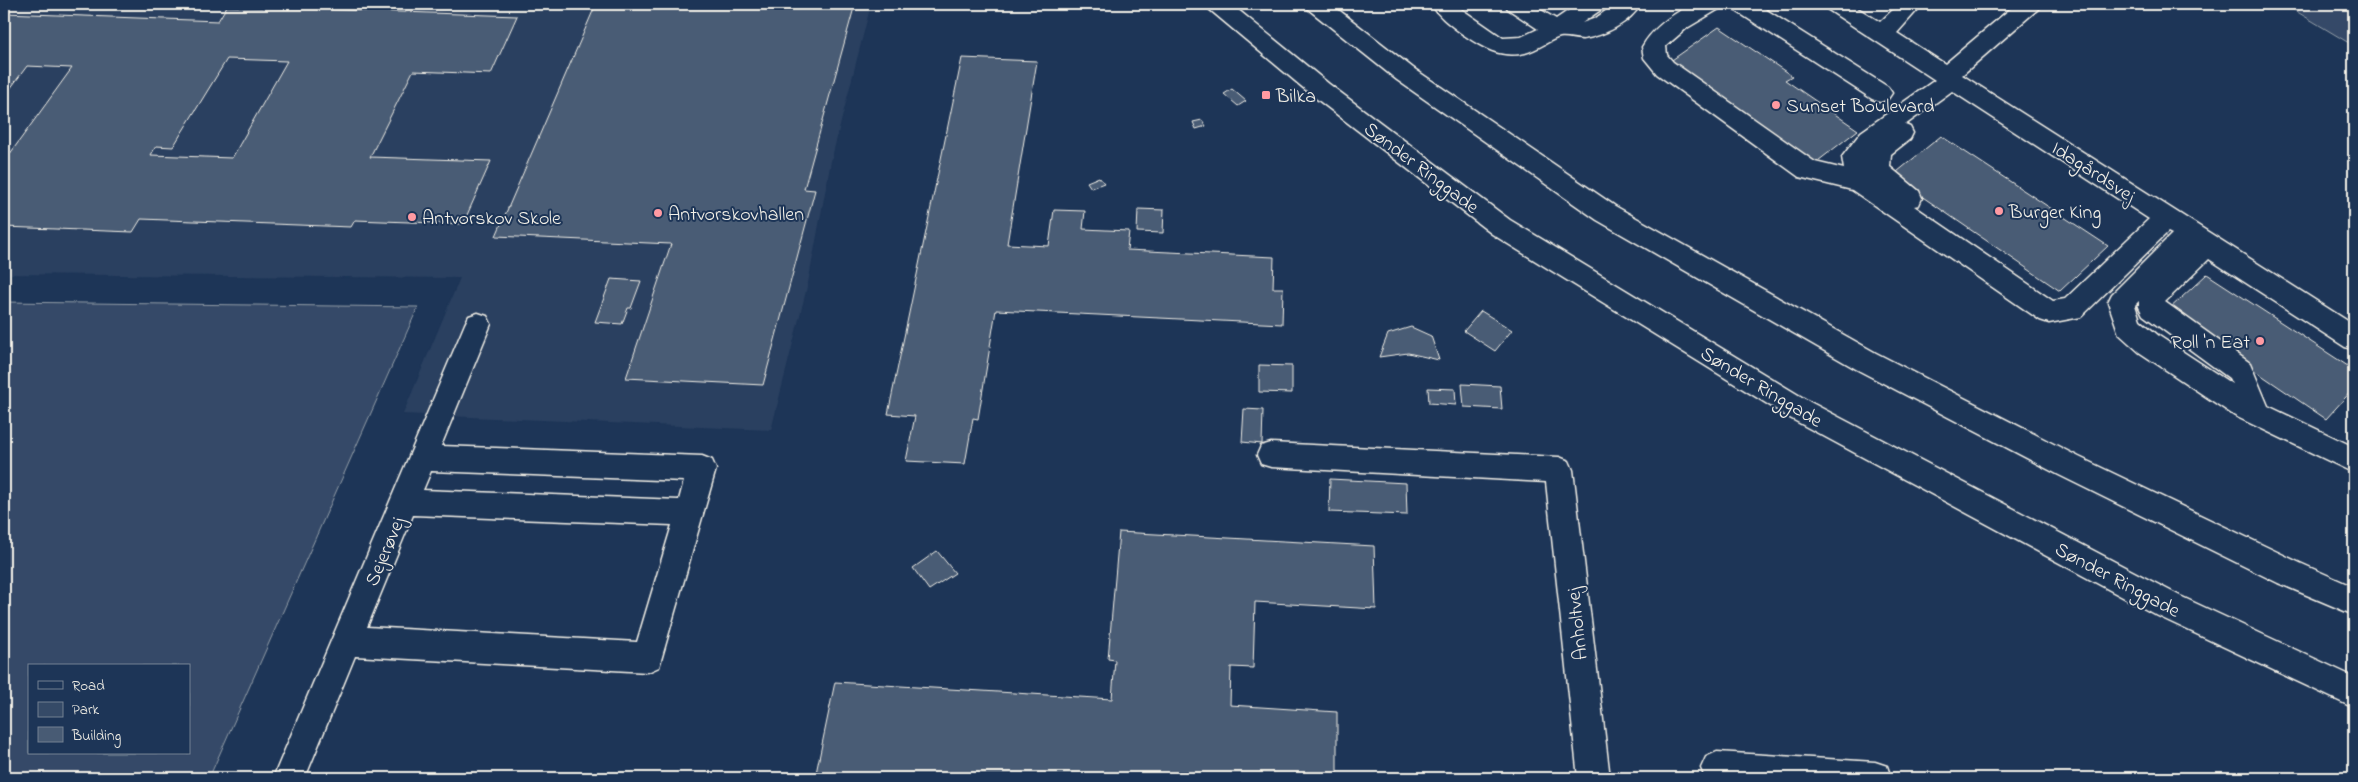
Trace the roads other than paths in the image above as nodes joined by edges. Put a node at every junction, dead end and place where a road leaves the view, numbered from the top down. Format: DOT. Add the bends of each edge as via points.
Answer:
graph roads {
  1 [pos="1217,4"];
  2 [pos="1316,4"];
  3 [pos="1516,4"];
  4 [pos="1594,4"];
  5 [pos="1630,4"];
  6 [pos="1711,4"];
  7 [pos="1741,4"];
  8 [pos="1835,4"];
  9 [pos="1907,4"];
  10 [pos="2030,4"];
  11 [pos="1440,6"];
  12 [pos="1556,28"];
  13 [pos="1882,34"];
  14 [pos="1944,82"];
  15 [pos="1880,93"];
  16 [pos="1859,182"];
  17 [pos="2166,218"];
  18 [pos="2198,239"];
  19 [pos="2008,284"];
  20 [pos="478,324"];
  21 [pos="2354,339"];
  22 [pos="1271,455"];
  23 [pos="422,458"];
  24 [pos="2354,460"];
  25 [pos="404,502"];
  26 [pos="690,513"];
  27 [pos="2354,601"];
  28 [pos="346,641"];
  29 [pos="2354,693"];
  30 [pos="1717,768"];
  31 [pos="289,778"];
  32 [pos="1594,778"];
  33 [pos="1875,778"];
  1 -- 29 [label="street, Sønder Ringgade" via="1321,90 1501,226 1800,410 2169,606"];
  2 -- 27 [label="street" via="1405,74 1606,213 1919,389 2068,466"];
  3 -- 12 [label="street" via="1539,22"];
  4 -- 12 [label="street"];
  5 -- 12 [label="street" via="1596,28 1575,32"];
  6 -- 16 [label="street" via="1699,9 1658,40 1653,47 1656,58 1665,68 1808,170"];
  7 -- 15 [label="street"];
  8 -- 13 [label="street, Idagårdsvej"];
  9 -- 13 [label="street" via="1909,8"];
  10 -- 14 [label="street"];
  11 -- 12 [label="street" via="1501,46 1526,45"];
  13 -- 14 [label="street, Idagårdsvej"];
  14 -- 16 [label="street" via="1870,138 1854,157"];
  14 -- 17 [label="street, Idagårdsvej"];
  14 -- 19 [label="street" via="1936,106 1881,149 1877,157 1878,166 1891,184 2003,262"];
  16 -- 19 [label="street"];
  17 -- 18 [label="street, Idagårdsvej"];
  17 -- 19 [label="street" via="2072,309 2049,312"];
  18 -- 21 [label="street, Idagårdsvej"];
  18 -- 24 [label="street" via="2121,302 2128,326 2149,344 2245,408"];
  20 -- 23 [label="street, Sejerøvej"];
  22 -- 32 [label="street, Anholtvej" via="1559,470"];
  23 -- 25 [label="street, Sejerøvej"];
  23 -- 26 [label="street" via="702,469"];
  25 -- 26 [label="street"];
  25 -- 28 [label="street, Sejerøvej"];
  26 -- 28 [label="street" via="648,657"];
  28 -- 31 [label="street, Sejerøvej"];
  30 -- 33 [label="street"];
}
